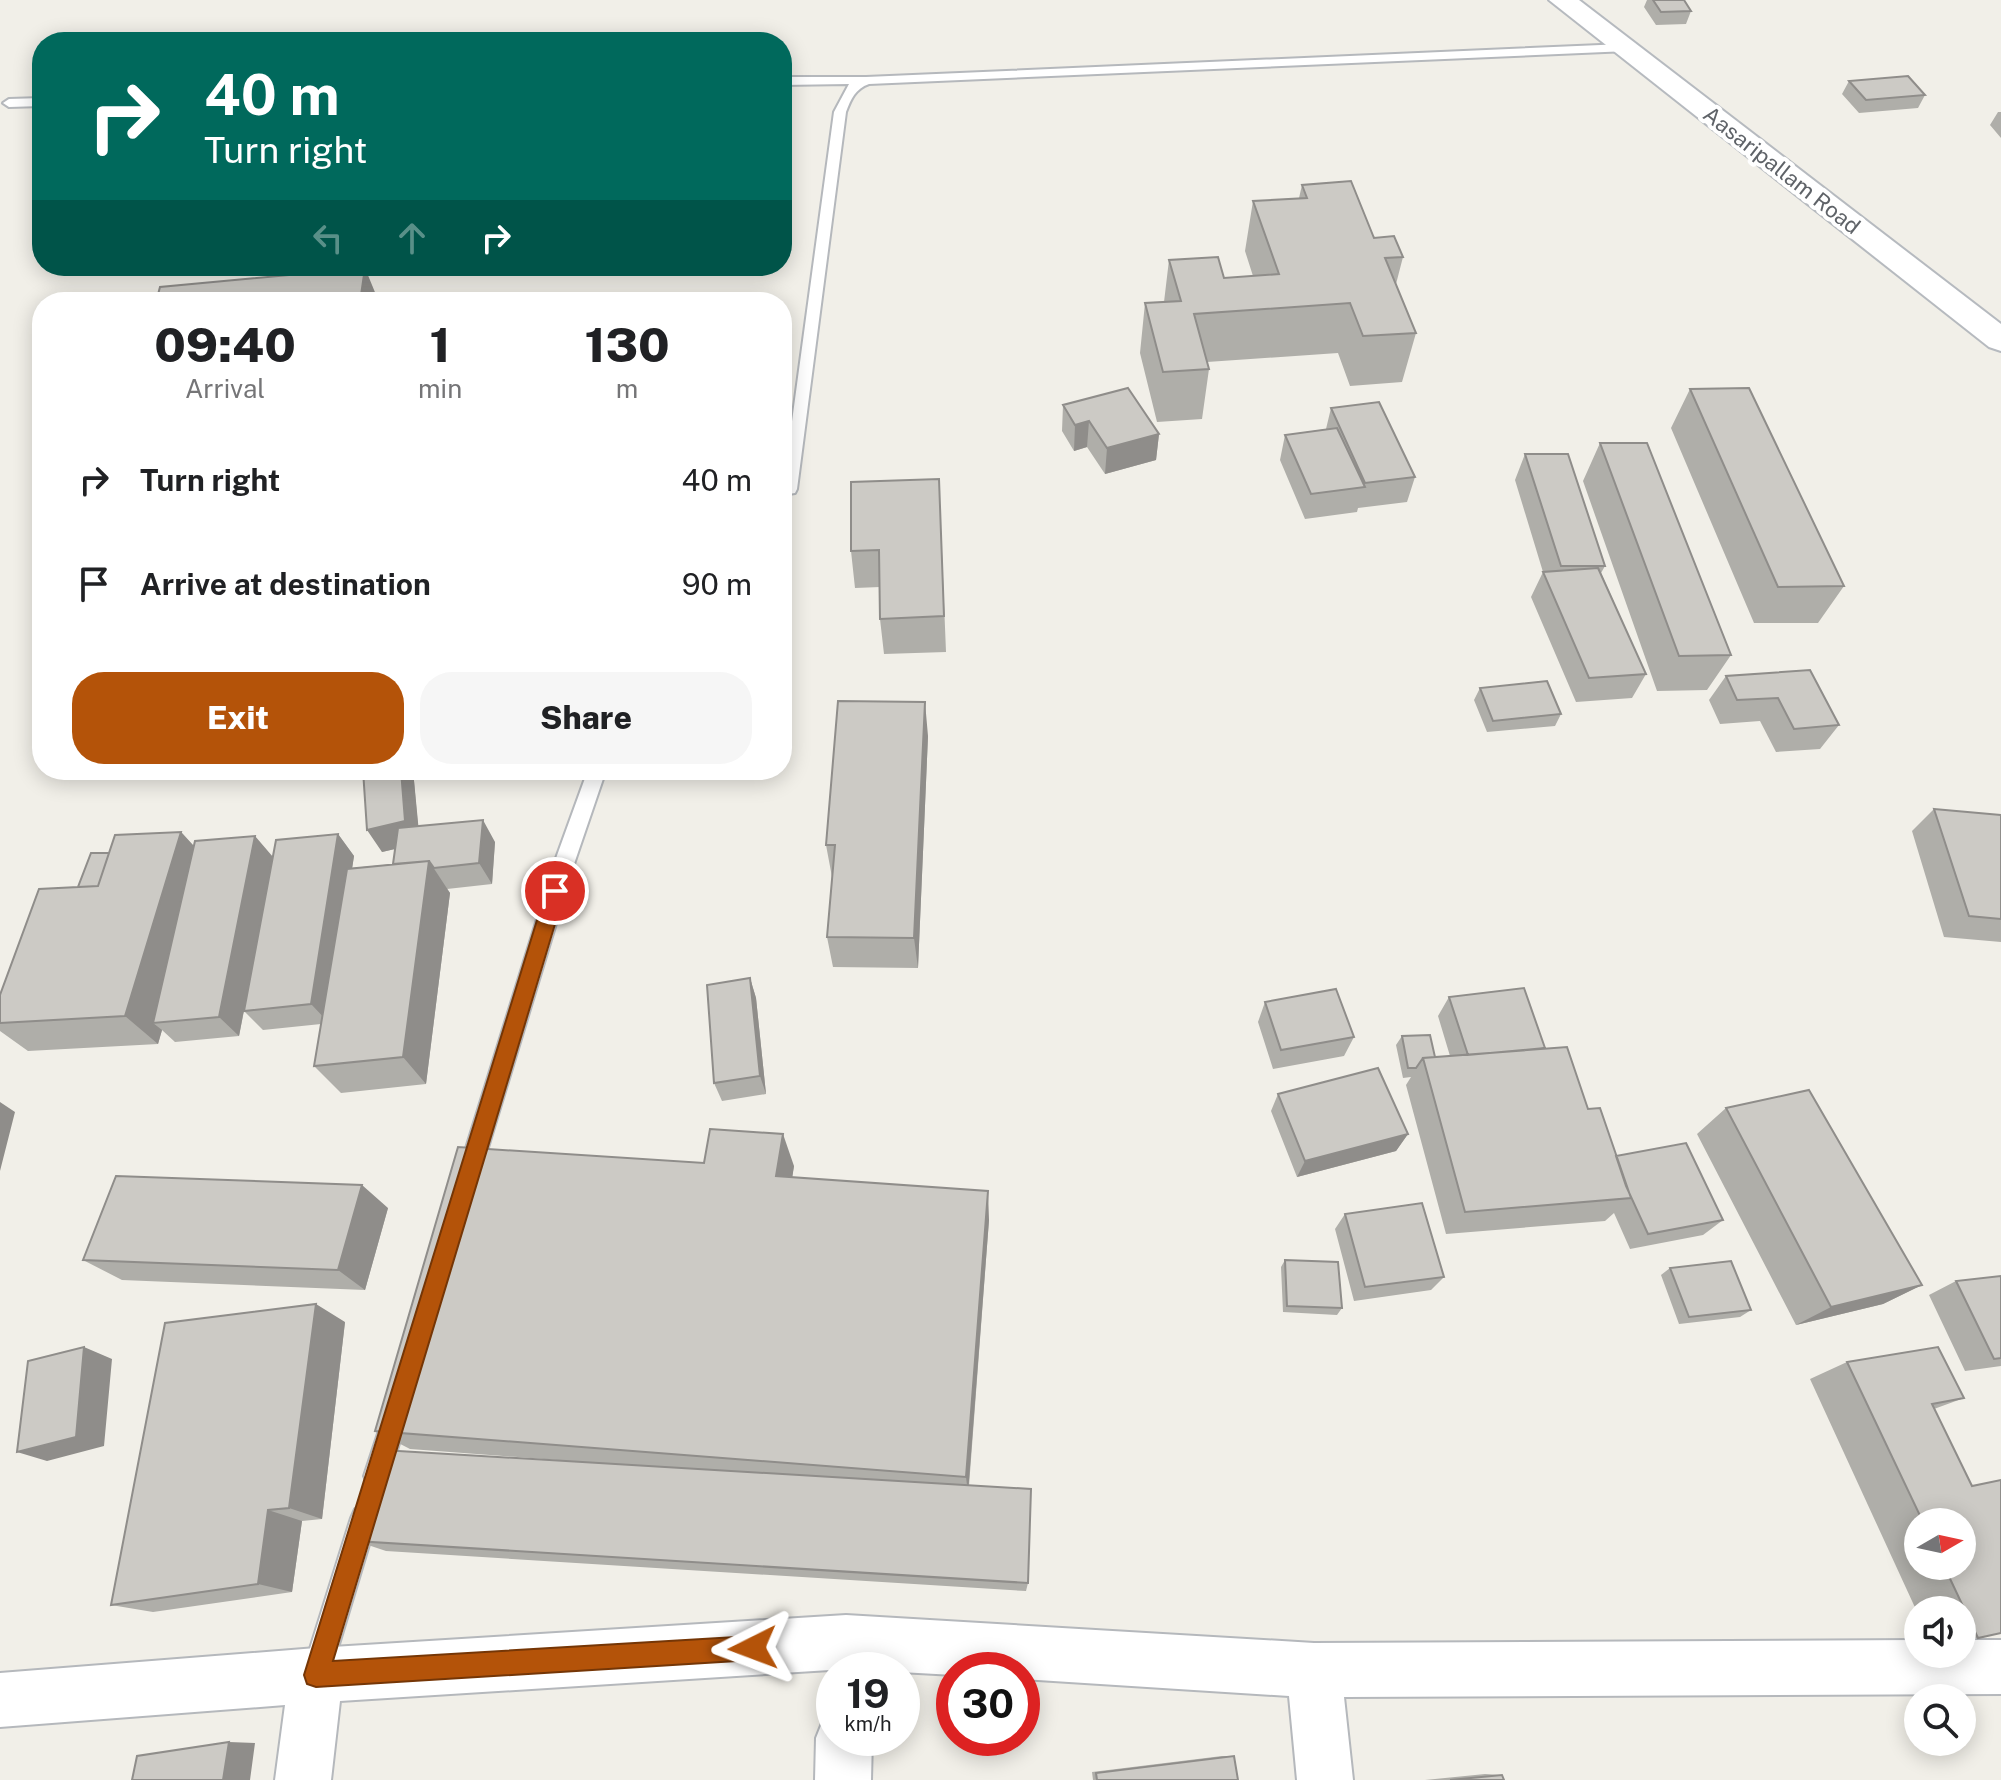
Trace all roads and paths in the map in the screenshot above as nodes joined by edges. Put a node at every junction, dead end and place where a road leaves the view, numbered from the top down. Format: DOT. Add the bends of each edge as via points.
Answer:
graph roads {
  1 [pos="1562,0"];
  2 [pos="1624,48"];
  3 [pos="868,80"];
  4 [pos="792,81"];
  5 [pos="32,102"];
  6 [pos="9,103"];
  7 [pos="2001,340"];
  8 [pos="792,467"];
  9 [pos="593,780"];
  10 [pos="463,1193"];
  11 [pos="404,1389"];
  12 [pos="816,1657"];
  13 [pos="920,1658"];
  14 [pos="2001,1667"];
  15 [pos="1314,1670"];
  16 [pos="316,1675"];
  17 [pos="0,1700"];
  18 [pos="844,1756"];
  19 [pos="303,1780"];
  20 [pos="843,1780"];
  21 [pos="1325,1780"];
  1 -- 2 [label="main road, Aasaripallam Road"];
  2 -- 3 [label="lane"];
  2 -- 7 [label="main road, Aasaripallam Road"];
  3 -- 4 [label="lane"];
  3 -- 8 [label="lane" via="849,89 840,112"];
  5 -- 6 [label="lane"];
  9 -- 10 [label="lane"];
  11 -- 16 [label="lane"];
  12 -- 16 [label="street"];
  13 -- 15 [label="street"];
  14 -- 15 [label="street"];
  15 -- 21 [label="street"];
  16 -- 17 [label="street"];
  16 -- 19 [label="street"];
  18 -- 20 [label="street"];
}
